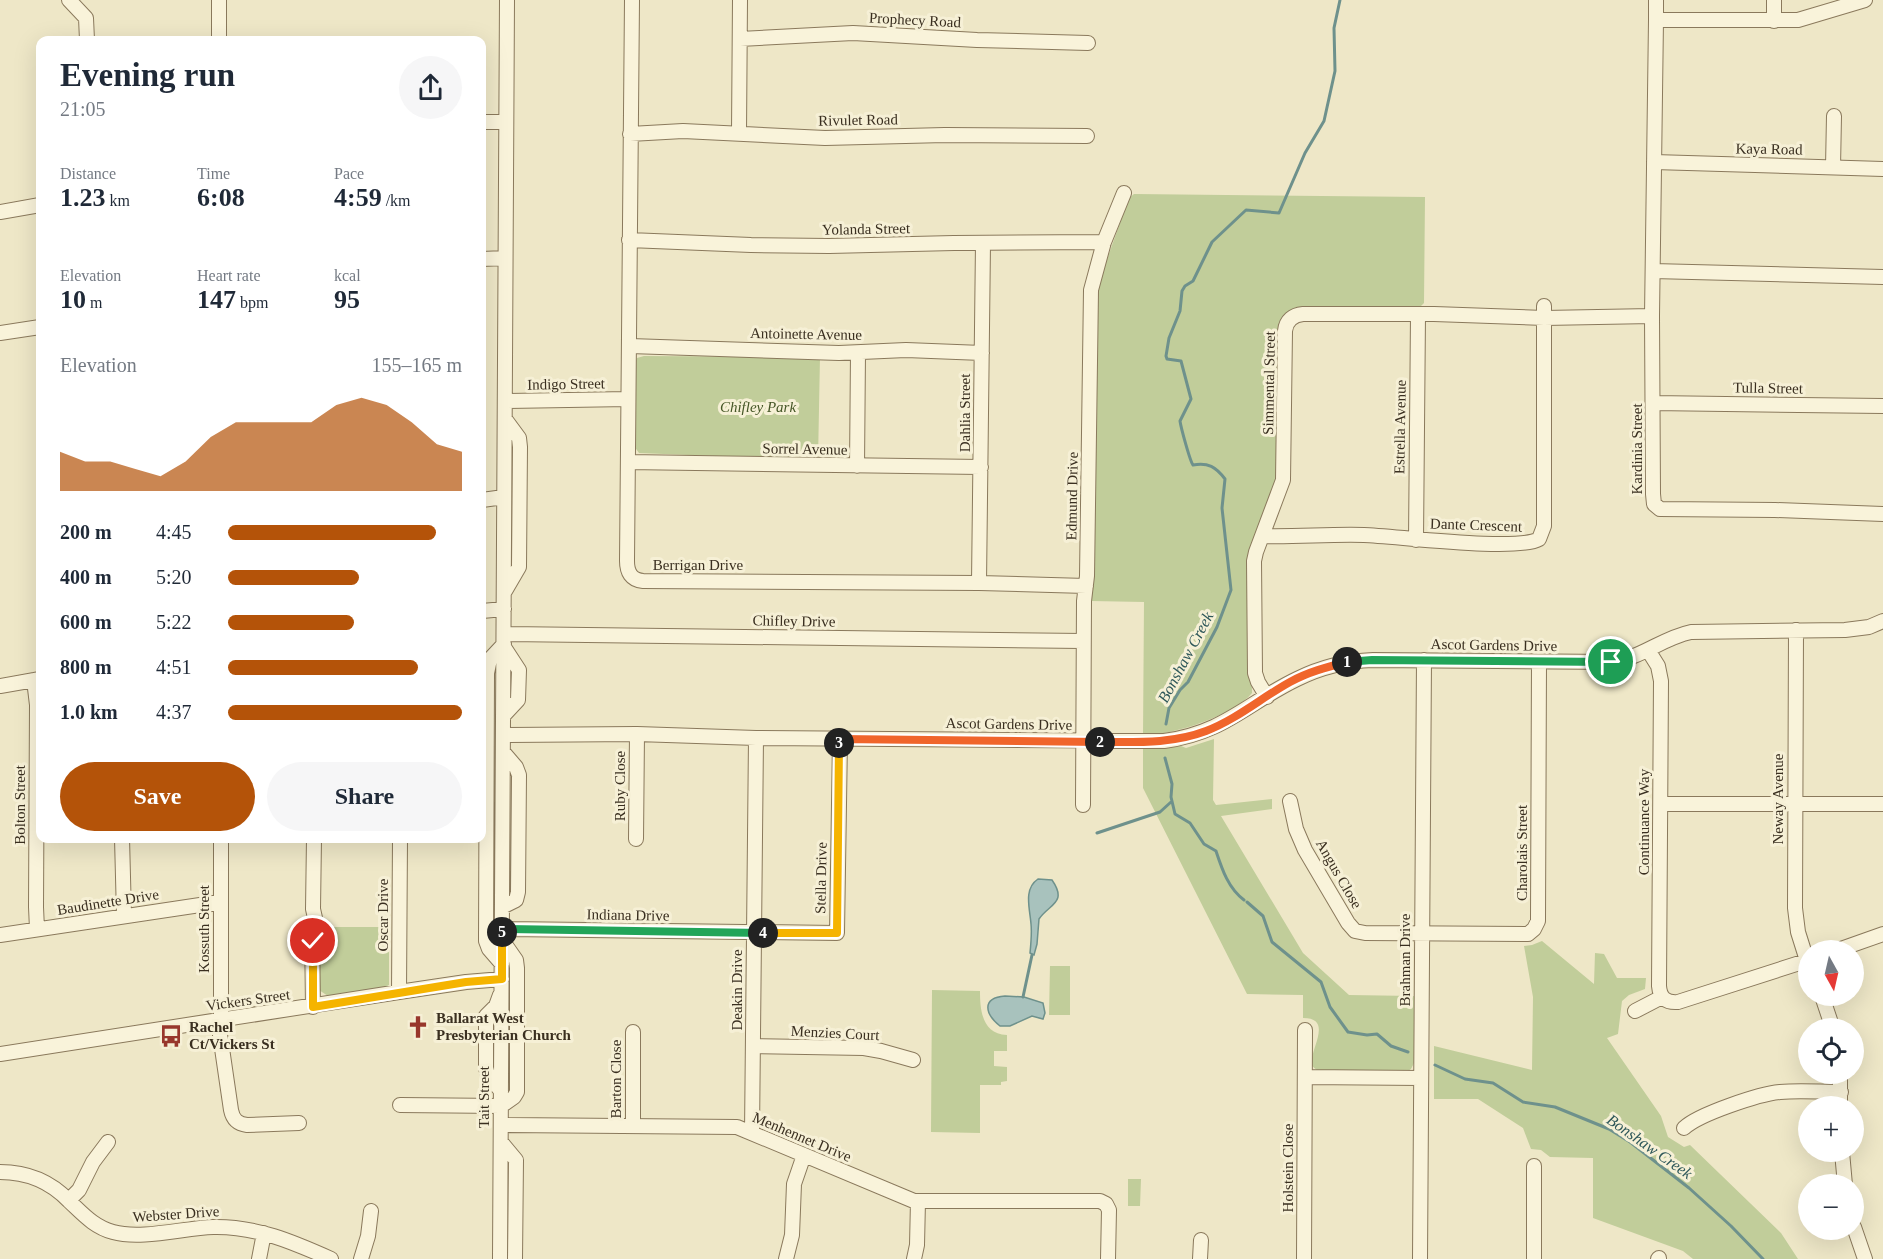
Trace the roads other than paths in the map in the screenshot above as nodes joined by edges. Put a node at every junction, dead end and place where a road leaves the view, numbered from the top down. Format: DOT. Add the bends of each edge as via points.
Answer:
graph roads {
  1 [pos="69,0"];
  2 [pos="219,0"];
  3 [pos="507,0"];
  4 [pos="632,0"];
  5 [pos="740,0"];
  6 [pos="1656,0"];
  7 [pos="1774,0"];
  8 [pos="1864,0"];
  9 [pos="1656,20"];
  10 [pos="1774,21"];
  11 [pos="87,36"];
  12 [pos="219,36"];
  13 [pos="740,39"];
  14 [pos="1088,43"];
  15 [pos="1834,116"];
  16 [pos="486,122"];
  17 [pos="506,122"];
  18 [pos="739,132"];
  19 [pos="630,134"];
  20 [pos="1087,136"];
  21 [pos="1654,162"];
  22 [pos="1833,167"];
  23 [pos="1883,169"];
  24 [pos="1124,193"];
  25 [pos="36,206"];
  26 [pos="0,212"];
  27 [pos="629,240"];
  28 [pos="1104,242"];
  29 [pos="983,243"];
  30 [pos="505,258"];
  31 [pos="486,259"];
  32 [pos="1653,272"];
  33 [pos="1883,277"];
  34 [pos="1544,312"];
  35 [pos="1418,315"];
  36 [pos="1652,316"];
  37 [pos="36,328"];
  38 [pos="0,333"];
  39 [pos="630,346"];
  40 [pos="858,353"];
  41 [pos="982,353"];
  42 [pos="628,399"];
  43 [pos="505,400"];
  44 [pos="1653,404"];
  45 [pos="1883,406"];
  46 [pos="505,419"];
  47 [pos="628,462"];
  48 [pos="857,466"];
  49 [pos="981,468"];
  50 [pos="504,497"];
  51 [pos="486,500"];
  52 [pos="1883,514"];
  53 [pos="1262,536"];
  54 [pos="1416,540"];
  55 [pos="979,583"];
  56 [pos="1086,586"];
  57 [pos="504,593"];
  58 [pos="504,609"];
  59 [pos="486,611"];
  60 [pos="1883,621"];
  61 [pos="1796,630"];
  62 [pos="1083,641"];
  63 [pos="504,642"];
  64 [pos="1648,650"];
  65 [pos="1424,660"];
  66 [pos="1539,662"];
  67 [pos="36,680"];
  68 [pos="0,686"];
  69 [pos="1267,697"];
  70 [pos="637,734"];
  71 [pos="504,735"];
  72 [pos="756,738"];
  73 [pos="840,739"];
  74 [pos="1083,741"];
  75 [pos="1290,801"];
  76 [pos="1795,803"];
  77 [pos="1661,804"];
  78 [pos="1883,804"];
  79 [pos="1083,805"];
  80 [pos="636,839"];
  81 [pos="36,843"];
  82 [pos="122,843"];
  83 [pos="221,843"];
  84 [pos="314,843"];
  85 [pos="400,843"];
  86 [pos="220,902"];
  87 [pos="124,916"];
  88 [pos="37,929"];
  89 [pos="753,933"];
  90 [pos="1422,934"];
  91 [pos="1883,934"];
  92 [pos="0,935"];
  93 [pos="502,935"];
  94 [pos="1801,940"];
  95 [pos="1864,941"];
  96 [pos="502,964"];
  97 [pos="1798,966"];
  98 [pos="502,986"];
  99 [pos="399,992"];
  100 [pos="1662,997"];
  101 [pos="313,1007"];
  102 [pos="1635,1011"];
  103 [pos="219,1021"];
  104 [pos="1305,1030"];
  105 [pos="633,1032"];
  106 [pos="754,1046"];
  107 [pos="0,1054"];
  108 [pos="913,1060"];
  109 [pos="1421,1065"];
  110 [pos="1305,1077"];
  111 [pos="1840,1084"];
  112 [pos="1840,1092"];
  113 [pos="1840,1096"];
  114 [pos="400,1105"];
  115 [pos="501,1106"];
  116 [pos="299,1123"];
  117 [pos="501,1125"];
  118 [pos="633,1126"];
  119 [pos="1684,1128"];
  120 [pos="752,1133"];
  121 [pos="108,1142"];
  122 [pos="501,1142"];
  123 [pos="804,1155"];
  124 [pos="1534,1166"];
  125 [pos="0,1172"];
  126 [pos="69,1200"];
  127 [pos="918,1201"];
  128 [pos="370,1211"];
  129 [pos="264,1233"];
  130 [pos="1202,1240"];
  131 [pos="1858,1240"];
  132 [pos="259,1259"];
  133 [pos="331,1259"];
  134 [pos="361,1259"];
  135 [pos="500,1259"];
  136 [pos="515,1259"];
  137 [pos="786,1259"];
  138 [pos="914,1259"];
  139 [pos="1108,1259"];
  140 [pos="1200,1259"];
  141 [pos="1304,1259"];
  142 [pos="1420,1259"];
  143 [pos="1534,1259"];
  144 [pos="1865,1259"];
  1 -- 11 [label="street" via="86,18"];
  2 -- 12 [label="street"];
  3 -- 17 [label="street"];
  4 -- 19 [label="street, Berrigan Drive"];
  5 -- 13 [label="street"];
  6 -- 9 [label="street, Kardinia Street"];
  7 -- 10 [label="street"];
  8 -- 10 [label="street" via="1798,20"];
  9 -- 10 [label="street"];
  9 -- 21 [label="street, Kardinia Street"];
  13 -- 14 [label="street, Prophecy Road" via="853,33"];
  13 -- 18 [label="street"];
  15 -- 22 [label="street"];
  16 -- 17 [label="street"];
  17 -- 30 [label="street"];
  18 -- 19 [label="street, Rivulet Road"];
  18 -- 20 [label="street, Rivulet Road" via="825,138"];
  19 -- 27 [label="street, Berrigan Drive"];
  21 -- 22 [label="street, Kaya Road"];
  21 -- 32 [label="street, Kardinia Street"];
  22 -- 23 [label="street, Kaya Road"];
  24 -- 28 [label="street, Edmund Drive"];
  25 -- 26 [label="street"];
  27 -- 29 [label="street, Yolanda Street" via="807,246"];
  27 -- 39 [label="street, Berrigan Drive"];
  28 -- 29 [label="street, Yolanda Street"];
  28 -- 56 [label="street, Edmund Drive" via="1091,290"];
  29 -- 41 [label="street, Dahlia Street"];
  30 -- 31 [label="street"];
  30 -- 43 [label="street"];
  32 -- 33 [label="street"];
  32 -- 36 [label="street, Kardinia Street"];
  34 -- 35 [label="street, Simmental Street" via="1434,310"];
  34 -- 36 [label="street, Simmental Street"];
  34 -- 54 [label="street, Dante Crescent" via="1541,537 1525,543"];
  35 -- 53 [label="street, Simmental Street" via="1300,314 1287,323 1283,480"];
  35 -- 54 [label="street, Estrella Avenue"];
  36 -- 44 [label="street, Kardinia Street"];
  37 -- 38 [label="street"];
  39 -- 40 [label="street, Antoinette Avenue"];
  39 -- 42 [label="street, Berrigan Drive"];
  40 -- 41 [label="street, Antoinette Avenue"];
  40 -- 48 [label="street"];
  41 -- 49 [label="street, Dahlia Street"];
  42 -- 43 [label="street, Indigo Street"];
  42 -- 47 [label="street, Berrigan Drive"];
  43 -- 46 [label="street"];
  44 -- 45 [label="street, Tulla Street"];
  44 -- 52 [label="street, Kardinia Street" via="1653,494 1654,504 1660,509"];
  46 -- 50 [label="street"];
  46 -- 57 [label="street" via="519,438 520,447 519,567"];
  47 -- 48 [label="street, Sorrel Avenue"];
  47 -- 55 [label="street, Berrigan Drive" via="627,567 631,577 639,581"];
  48 -- 49 [label="street, Sorrel Avenue"];
  49 -- 55 [label="street, Dahlia Street"];
  50 -- 51 [label="street"];
  50 -- 57 [label="street"];
  53 -- 54 [label="street, Dante Crescent" via="1329,534"];
  53 -- 69 [label="street, Simmental Street" via="1254,561 1255,673"];
  55 -- 56 [label="street, Berrigan Drive"];
  56 -- 62 [label="street, Edmund Drive"];
  57 -- 58 [label="street"];
  58 -- 59 [label="street"];
  58 -- 63 [label="street"];
  60 -- 61 [label="street, Ascot Gardens Drive" via="1856,629"];
  61 -- 64 [label="street, Ascot Gardens Drive" via="1691,632"];
  61 -- 76 [label="street, Neway Avenue"];
  62 -- 63 [label="street, Chifley Drive"];
  62 -- 74 [label="street, Edmund Drive"];
  63 -- 71 [label="street"];
  63 -- 96 [label="street" via="489,660 487,684 486,941"];
  64 -- 66 [label="street, Ascot Gardens Drive" via="1615,662"];
  64 -- 77 [label="street, Continuance Way" via="1661,681"];
  65 -- 66 [label="street, Ascot Gardens Drive"];
  65 -- 69 [label="street, Ascot Gardens Drive" via="1338,664 1307,674"];
  65 -- 90 [label="street, Brahman Drive"];
  66 -- 90 [label="street, Charolais Street" via="1536,926 1523,935"];
  67 -- 68 [label="street"];
  69 -- 74 [label="street, Ascot Gardens Drive" via="1222,724 1184,738 1156,742"];
  70 -- 71 [label="street, Ascot Gardens Drive"];
  70 -- 72 [label="street, Ascot Gardens Drive"];
  70 -- 80 [label="street, Ruby Close"];
  71 -- 93 [label="street" via="504,753 519,774 518,880 516,899 502,907"];
  72 -- 73 [label="street, Ascot Gardens Drive"];
  72 -- 89 [label="street, Deakin Drive"];
  73 -- 74 [label="street, Ascot Gardens Drive"];
  73 -- 89 [label="street, Stella Drive" via="837,933"];
  74 -- 79 [label="street, Edmund Drive"];
  75 -- 90 [label="street, Angus Close" via="1305,850 1353,929 1362,933"];
  76 -- 77 [label="street"];
  76 -- 78 [label="street"];
  76 -- 94 [label="street, Neway Avenue" via="1795,908"];
  77 -- 100 [label="street, Continuance Way"];
  81 -- 88 [label="street, Bolton Street"];
  82 -- 87 [label="street"];
  83 -- 86 [label="street, Kossuth Street"];
  84 -- 101 [label="street"];
  85 -- 99 [label="street, Oscar Drive"];
  86 -- 87 [label="street, Baudinette Drive"];
  86 -- 103 [label="street, Kossuth Street"];
  87 -- 88 [label="street, Baudinette Drive"];
  88 -- 92 [label="street, Baudinette Drive"];
  89 -- 93 [label="street, Indiana Drive"];
  89 -- 106 [label="street, Deakin Drive"];
  90 -- 109 [label="street, Brahman Drive"];
  91 -- 95 [label="street"];
  93 -- 96 [label="street"];
  93 -- 115 [label="street" via="517,962 517,1092"];
  96 -- 98 [label="street"];
  97 -- 100 [label="street" via="1678,1002"];
  98 -- 99 [label="street, Vickers Street" via="466,982"];
  98 -- 115 [label="street, Tait Street" via="495,1006 486,1016 486,1066 501,1091"];
  99 -- 101 [label="street, Vickers Street"];
  100 -- 102 [label="street"];
  101 -- 103 [label="street, Vickers Street"];
  103 -- 107 [label="street, Vickers Street"];
  103 -- 116 [label="street, Kossuth Street" via="234,1119 247,1125"];
  104 -- 110 [label="street, Holstein Close"];
  105 -- 118 [label="street, Barton Close"];
  106 -- 108 [label="street, Menzies Court" via="864,1048"];
  106 -- 120 [label="street, Deakin Drive"];
  109 -- 110 [label="street"];
  109 -- 142 [label="street, Brahman Drive"];
  110 -- 141 [label="street, Holstein Close"];
  111 -- 112 [label="street"];
  112 -- 113 [label="street"];
  112 -- 119 [label="street" via="1775,1092 1703,1115"];
  114 -- 115 [label="street"];
  115 -- 117 [label="street, Tait Street"];
  117 -- 118 [label="street, Menhennet Drive"];
  117 -- 122 [label="street, Tait Street"];
  118 -- 120 [label="street, Menhennet Drive" via="734,1127"];
  120 -- 123 [label="street, Menhennet Drive"];
  121 -- 126 [label="street"];
  122 -- 135 [label="street, Tait Street"];
  122 -- 136 [label="street" via="516,1160"];
  123 -- 127 [label="street, Menhennet Drive"];
  123 -- 137 [label="street" via="794,1184 792,1235"];
  124 -- 143 [label="street"];
  125 -- 126 [label="street, Webster Drive" via="36,1178"];
  126 -- 129 [label="street, Webster Drive" via="93,1223 120,1233 221,1227"];
  127 -- 138 [label="street"];
  127 -- 139 [label="street, Menhennet Drive" via="1099,1204 1110,1213"];
  128 -- 134 [label="street"];
  129 -- 132 [label="street"];
  129 -- 133 [label="street, Webster Drive"];
  130 -- 140 [label="street"];
  131 -- 144 [label="street"];
}
